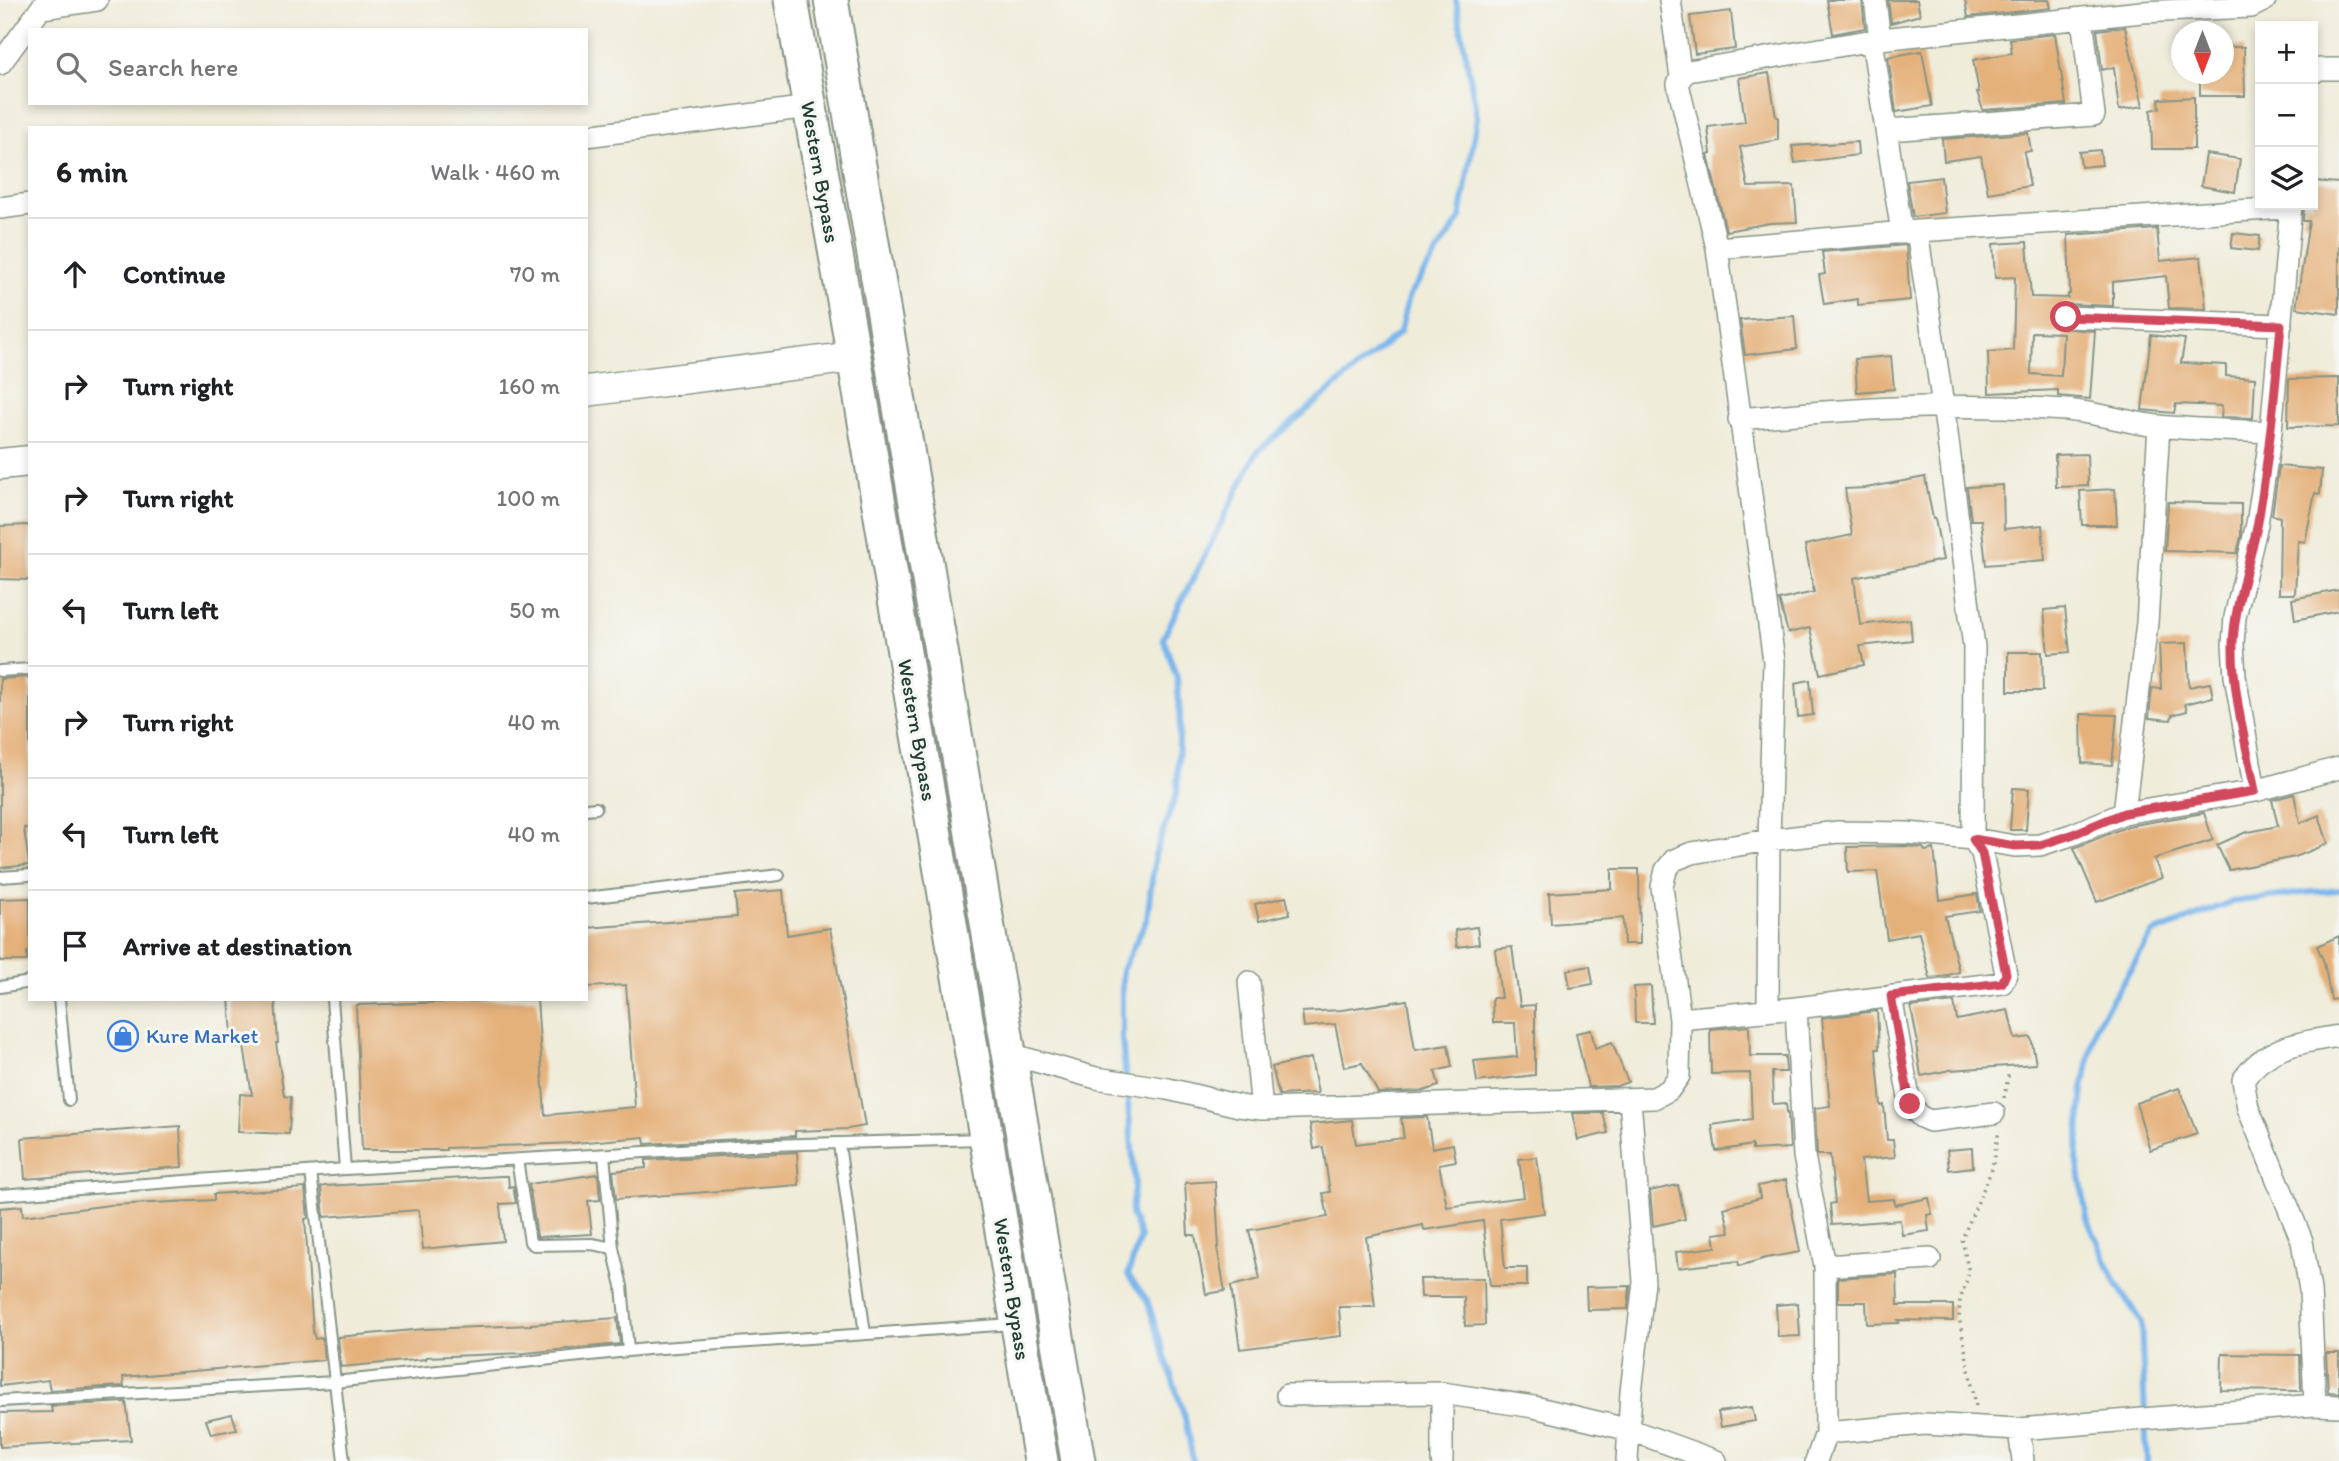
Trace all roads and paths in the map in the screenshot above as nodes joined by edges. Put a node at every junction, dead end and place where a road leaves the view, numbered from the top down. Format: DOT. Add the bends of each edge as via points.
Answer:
graph roads {
  1 [pos="97,0"];
  2 [pos="791,0"];
  3 [pos="831,0"];
  4 [pos="1670,0"];
  5 [pos="1875,0"];
  6 [pos="2265,0"];
  7 [pos="45,4"];
  8 [pos="2140,6"];
  9 [pos="2082,18"];
  10 [pos="1876,39"];
  11 [pos="0,64"];
  12 [pos="2339,69"];
  13 [pos="2318,70"];
  14 [pos="1681,77"];
  15 [pos="808,107"];
  16 [pos="1888,130"];
  17 [pos="588,136"];
  18 [pos="28,204"];
  19 [pos="0,208"];
  20 [pos="2255,210"];
  21 [pos="2290,210"];
  22 [pos="1910,232"];
  23 [pos="1717,247"];
  24 [pos="2066,317"];
  25 [pos="2281,325"];
  26 [pos="854,357"];
  27 [pos="588,391"];
  28 [pos="1942,407"];
  29 [pos="1739,419"];
  30 [pos="2159,426"];
  31 [pos="2271,432"];
  32 [pos="28,461"];
  33 [pos="0,464"];
  34 [pos="28,669"];
  35 [pos="0,671"];
  36 [pos="2339,768"];
  37 [pos="2255,791"];
  38 [pos="2124,813"];
  39 [pos="1973,839"];
  40 [pos="1769,840"];
  41 [pos="28,875"];
  42 [pos="779,875"];
  43 [pos="0,877"];
  44 [pos="588,898"];
  45 [pos="28,982"];
  46 [pos="1249,982"];
  47 [pos="0,986"];
  48 [pos="1891,996"];
  49 [pos="59,1001"];
  50 [pos="332,1001"];
  51 [pos="1796,1008"];
  52 [pos="1768,1010"];
  53 [pos="1681,1019"];
  54 [pos="2339,1036"];
  55 [pos="1010,1054"];
  56 [pos="2009,1072"];
  57 [pos="69,1100"];
  58 [pos="1630,1100"];
  59 [pos="1262,1109"];
  60 [pos="1999,1114"];
  61 [pos="987,1139"];
  62 [pos="839,1143"];
  63 [pos="604,1155"];
  64 [pos="517,1160"];
  65 [pos="345,1170"];
  66 [pos="311,1172"];
  67 [pos="0,1195"];
  68 [pos="613,1248"];
  69 [pos="1930,1259"];
  70 [pos="1825,1266"];
  71 [pos="1018,1324"];
  72 [pos="865,1334"];
  73 [pos="628,1350"];
  74 [pos="334,1382"];
  75 [pos="1442,1394"];
  76 [pos="1287,1395"];
  77 [pos="0,1401"];
  78 [pos="2315,1405"];
  79 [pos="2339,1406"];
  80 [pos="1980,1425"];
  81 [pos="2020,1429"];
  82 [pos="1630,1430"];
  83 [pos="1825,1433"];
  84 [pos="344,1461"];
  85 [pos="1041,1461"];
  86 [pos="1078,1461"];
  87 [pos="1441,1461"];
  88 [pos="1627,1461"];
  89 [pos="1716,1461"];
  90 [pos="1816,1461"];
  91 [pos="2023,1461"];
  1 -- 7 [label="street"];
  2 -- 15 [label="main road, Western Bypass"];
  3 -- 55 [label="main road, Western Bypass"];
  4 -- 14 [label="street"];
  5 -- 10 [label="street"];
  6 -- 8 [label="street" via="2251,7"];
  7 -- 11 [label="street"];
  8 -- 9 [label="street"];
  9 -- 10 [label="street"];
  9 -- 16 [label="street" via="2094,116"];
  10 -- 14 [label="street" via="1688,71"];
  10 -- 16 [label="street"];
  12 -- 13 [label="street"];
  14 -- 23 [label="street" via="1678,84"];
  15 -- 17 [label="street"];
  15 -- 26 [label="main road, Western Bypass"];
  16 -- 22 [label="street"];
  18 -- 19 [label="street"];
  20 -- 22 [label="street"];
  21 -- 25 [label="street"];
  22 -- 23 [label="street"];
  22 -- 28 [label="street"];
  23 -- 29 [label="street"];
  24 -- 25 [label="street"];
  25 -- 31 [label="street"];
  26 -- 27 [label="street"];
  26 -- 61 [label="main road, Western Bypass"];
  28 -- 29 [label="street"];
  28 -- 30 [label="street" via="2067,410"];
  28 -- 39 [label="street" via="1974,647"];
  29 -- 40 [label="street" via="1774,661"];
  30 -- 31 [label="street"];
  30 -- 38 [label="street" via="2147,623"];
  31 -- 37 [label="street" via="2233,644"];
  32 -- 33 [label="street"];
  34 -- 35 [label="lane"];
  36 -- 37 [label="street"];
  37 -- 38 [label="street"];
  38 -- 39 [label="street" via="2040,845"];
  39 -- 40 [label="street" via="1838,832"];
  39 -- 48 [label="street" via="1982,853 2005,979 2002,983"];
  40 -- 52 [label="street"];
  40 -- 53 [label="street" via="1692,853 1674,860 1666,870 1662,887"];
  41 -- 43 [label="lane"];
  42 -- 44 [label="lane"];
  45 -- 47 [label="lane"];
  46 -- 59 [label="street"];
  48 -- 51 [label="street"];
  48 -- 60 [label="street" via="1910,1104 1921,1117 1930,1121"];
  49 -- 57 [label="lane"];
  50 -- 65 [label="lane"];
  51 -- 52 [label="street"];
  51 -- 70 [label="street" via="1804,1156"];
  52 -- 53 [label="street"];
  53 -- 58 [label="street" via="1678,1076 1669,1090 1654,1098"];
  54 -- 78 [label="street" via="2302,1042 2264,1056 2243,1080 2248,1108 2302,1241"];
  55 -- 59 [label="street" via="1096,1079"];
  55 -- 86 [label="main road, Western Bypass"];
  56 -- 60 [label="path"];
  58 -- 59 [label="street"];
  58 -- 82 [label="street" via="1644,1282"];
  60 -- 80 [label="path" via="1992,1169 1962,1239 1969,1273 1959,1317"];
  61 -- 62 [label="lane"];
  61 -- 71 [label="main road, Western Bypass"];
  62 -- 63 [label="lane"];
  62 -- 72 [label="lane"];
  63 -- 64 [label="lane"];
  63 -- 68 [label="lane"];
  64 -- 65 [label="lane"];
  64 -- 68 [label="lane" via="530,1242"];
  65 -- 66 [label="lane"];
  66 -- 67 [label="lane"];
  66 -- 74 [label="lane"];
  68 -- 73 [label="lane"];
  69 -- 70 [label="street"];
  70 -- 83 [label="street"];
  71 -- 72 [label="lane"];
  71 -- 85 [label="main road, Western Bypass"];
  72 -- 73 [label="lane"];
  73 -- 74 [label="lane"];
  74 -- 77 [label="lane"];
  74 -- 84 [label="lane"];
  75 -- 76 [label="street"];
  75 -- 82 [label="street" via="1534,1407"];
  75 -- 87 [label="street"];
  78 -- 79 [label="street"];
  78 -- 81 [label="street"];
  80 -- 81 [label="street"];
  80 -- 83 [label="street" via="1924,1424"];
  81 -- 91 [label="street"];
  82 -- 88 [label="street"];
  82 -- 89 [label="street"];
  83 -- 90 [label="street"];
}
